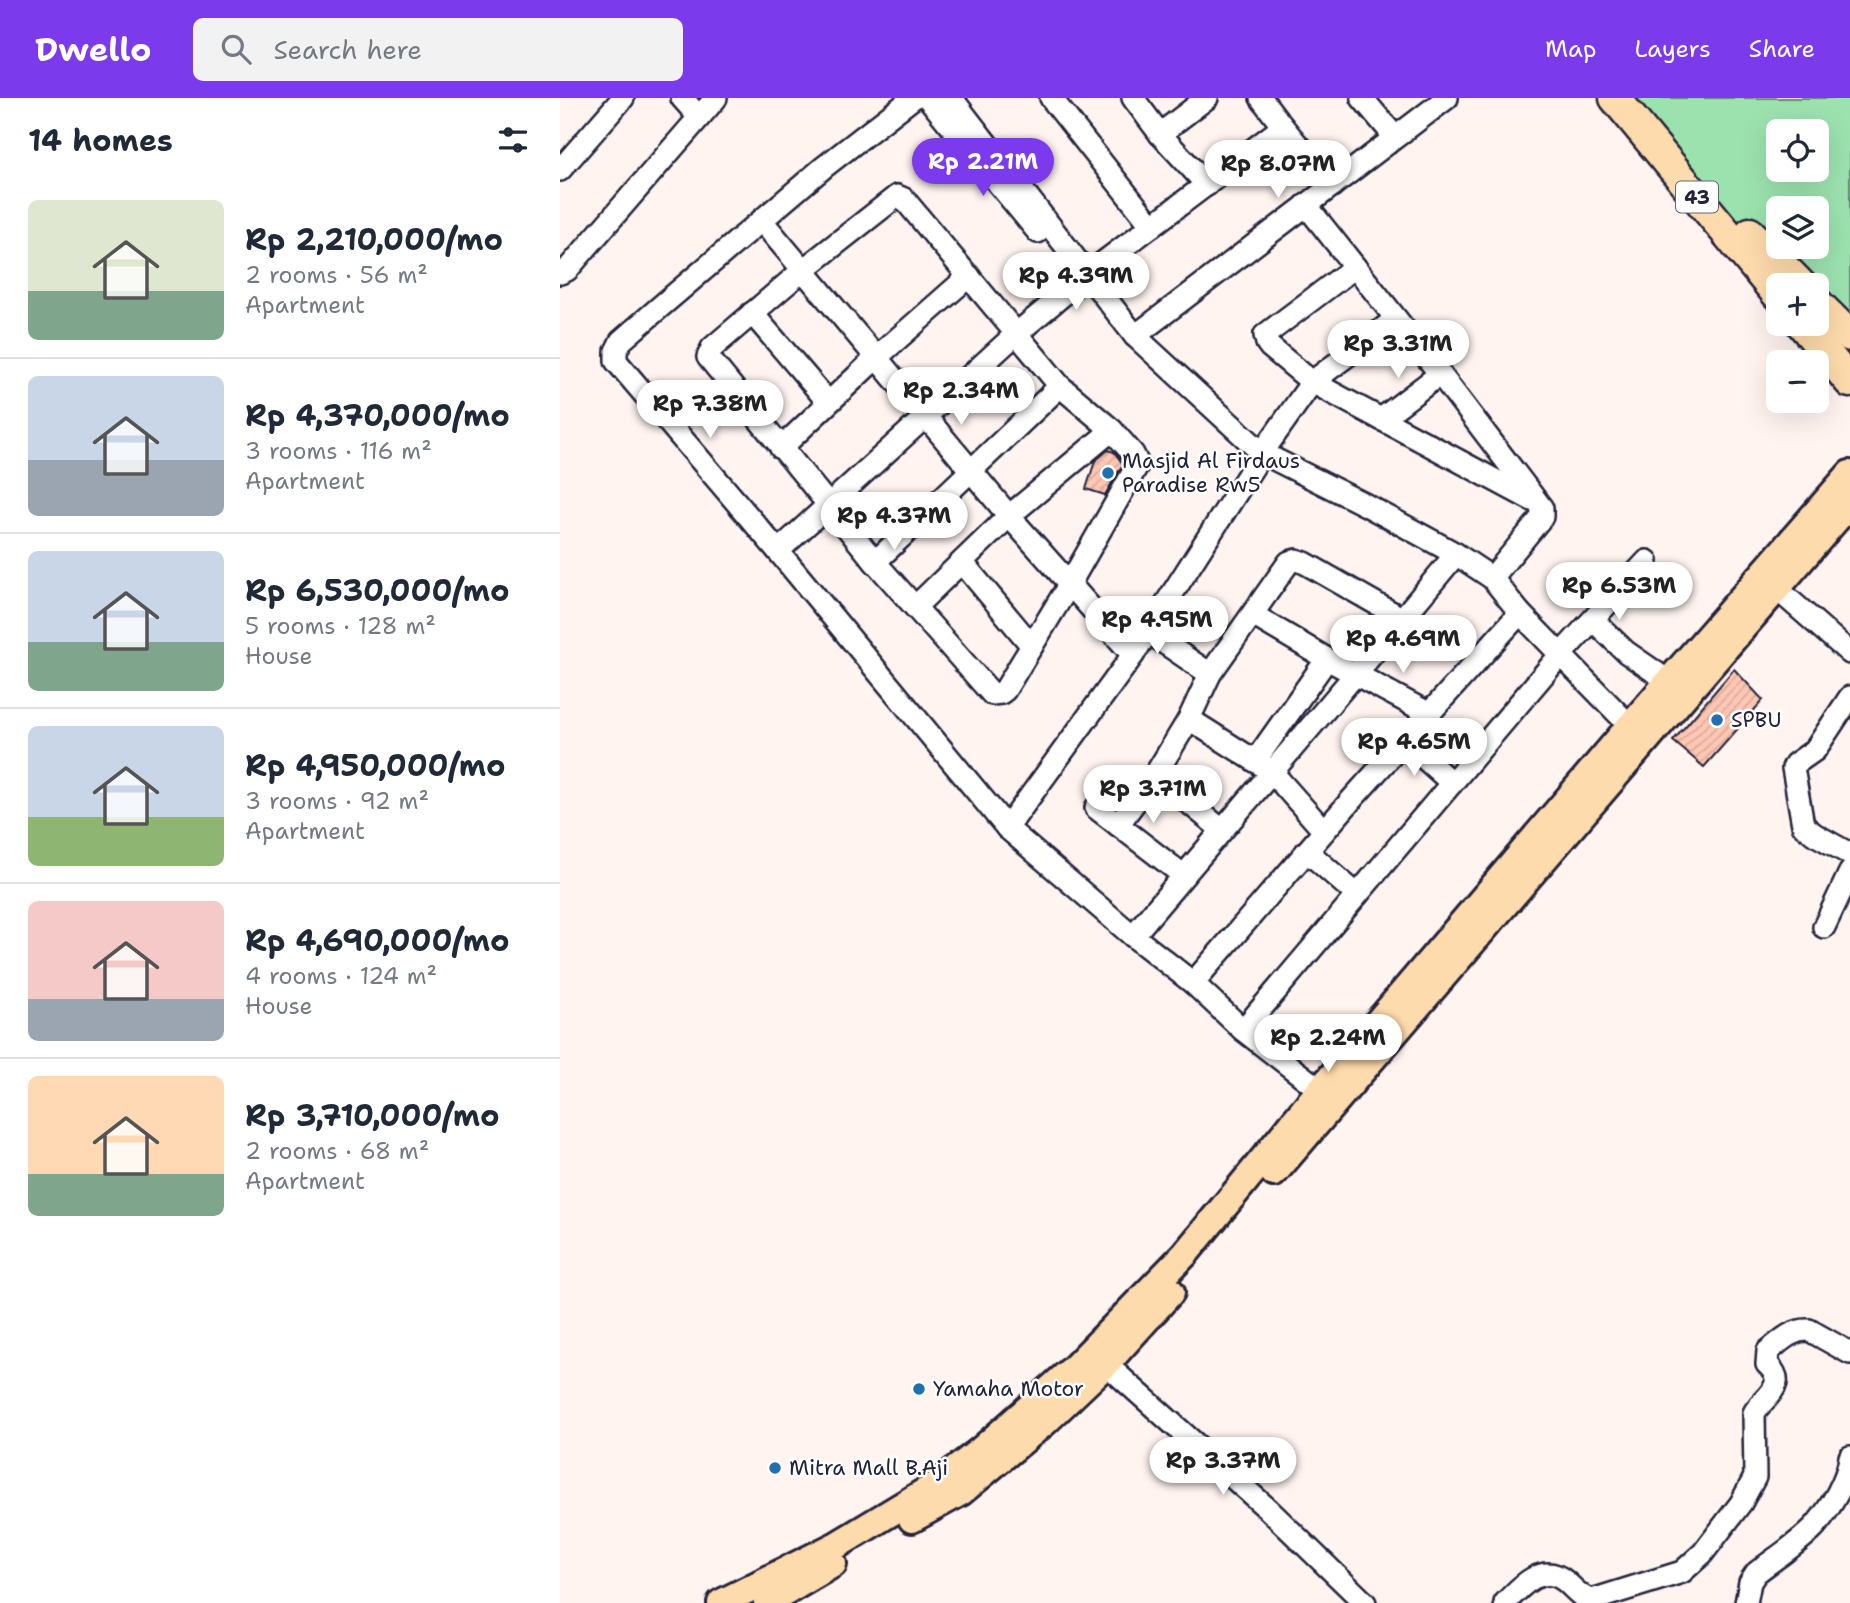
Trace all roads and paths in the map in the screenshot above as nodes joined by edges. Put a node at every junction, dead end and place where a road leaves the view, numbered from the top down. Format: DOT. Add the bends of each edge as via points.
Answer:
graph roads {
  1 [pos="623,98"];
  2 [pos="682,98"];
  3 [pos="716,98"];
  4 [pos="913,98"];
  5 [pos="928,98"];
  6 [pos="947,98"];
  7 [pos="1051,98"];
  8 [pos="1133,98"];
  9 [pos="1207,98"];
  10 [pos="1261,98"];
  11 [pos="1363,98"];
  12 [pos="1447,98"];
  13 [pos="1615,98"];
  14 [pos="1633,98"];
  15 [pos="699,117"];
  16 [pos="1283,127"];
  17 [pos="1160,134"];
  18 [pos="1395,137"];
  19 [pos="560,170"];
  20 [pos="1207,185"];
  21 [pos="1332,186"];
  22 [pos="1306,205"];
  23 [pos="762,221"];
  24 [pos="1152,226"];
  25 [pos="1070,250"];
  26 [pos="1355,267"];
  27 [pos="803,270"];
  28 [pos="560,273"];
  29 [pos="1790,273"];
  30 [pos="1087,274"];
  31 [pos="969,276"];
  32 [pos="1766,280"];
  33 [pos="752,313"];
  34 [pos="1829,315"];
  35 [pos="1396,319"];
  36 [pos="1016,334"];
  37 [pos="1135,336"];
  38 [pos="1812,336"];
  39 [pos="1850,336"];
  40 [pos="877,357"];
  41 [pos="1440,374"];
  42 [pos="1312,382"];
  43 [pos="1850,382"];
  44 [pos="1059,387"];
  45 [pos="828,402"];
  46 [pos="926,417"];
  47 [pos="1381,419"];
  48 [pos="1112,430"];
  49 [pos="781,448"];
  50 [pos="1262,453"];
  51 [pos="970,470"];
  52 [pos="1850,474"];
  53 [pos="1850,503"];
  54 [pos="1540,504"];
  55 [pos="829,506"];
  56 [pos="1009,516"];
  57 [pos="778,551"];
  58 [pos="1456,555"];
  59 [pos="1647,561"];
  60 [pos="876,562"];
  61 [pos="962,562"];
  62 [pos="1492,578"];
  63 [pos="1069,585"];
  64 [pos="1776,588"];
  65 [pos="915,607"];
  66 [pos="1520,613"];
  67 [pos="1741,613"];
  68 [pos="1253,615"];
  69 [pos="1403,619"];
  70 [pos="1593,620"];
  71 [pos="1147,631"];
  72 [pos="1032,646"];
  73 [pos="1850,653"];
  74 [pos="1561,654"];
  75 [pos="1133,655"];
  76 [pos="1327,659"];
  77 [pos="1210,674"];
  78 [pos="1357,674"];
  79 [pos="1668,681"];
  80 [pos="1850,697"];
  81 [pos="1428,713"];
  82 [pos="1189,719"];
  83 [pos="1630,726"];
  84 [pos="1405,741"];
  85 [pos="1263,766"];
  86 [pos="1155,775"];
  87 [pos="1452,783"];
  88 [pos="1096,808"];
  89 [pos="1118,825"];
  90 [pos="1007,828"];
  91 [pos="1222,830"];
  92 [pos="1324,831"];
  93 [pos="1307,850"];
  94 [pos="1850,854"];
  95 [pos="1850,872"];
  96 [pos="1183,875"];
  97 [pos="1357,895"];
  98 [pos="1824,927"];
  99 [pos="1133,936"];
  100 [pos="1194,983"];
  101 [pos="1243,1030"];
  102 [pos="1320,1090"];
  103 [pos="1850,1353"];
  104 [pos="1106,1364"];
  105 [pos="1850,1457"];
  106 [pos="987,1458"];
  107 [pos="721,1603"];
  108 [pos="767,1603"];
  109 [pos="1365,1603"];
  110 [pos="1505,1603"];
  111 [pos="1746,1603"];
  1 -- 19 [label="street"];
  2 -- 15 [label="street"];
  3 -- 15 [label="street"];
  4 -- 23 [label="street"];
  5 -- 25 [label="street" via="1045,240"];
  6 -- 25 [label="street"];
  7 -- 24 [label="street"];
  8 -- 17 [label="street"];
  9 -- 17 [label="street"];
  10 -- 16 [label="street"];
  11 -- 18 [label="street"];
  12 -- 18 [label="street"];
  13 -- 32 [label="highway, 43"];
  14 -- 29 [label="highway, 43"];
  15 -- 28 [label="street"];
  16 -- 20 [label="street"];
  16 -- 21 [label="street"];
  17 -- 20 [label="street"];
  18 -- 21 [label="street"];
  20 -- 24 [label="street"];
  21 -- 22 [label="street"];
  22 -- 26 [label="street"];
  22 -- 37 [label="street"];
  23 -- 27 [label="street"];
  23 -- 57 [label="street" via="621,341 616,361"];
  24 -- 30 [label="street"];
  25 -- 30 [label="street"];
  26 -- 35 [label="street"];
  26 -- 42 [label="street" via="1265,335 1266,343"];
  27 -- 31 [label="street" via="897,196"];
  27 -- 33 [label="street"];
  27 -- 40 [label="street"];
  30 -- 36 [label="street"];
  30 -- 37 [label="street"];
  31 -- 36 [label="street"];
  31 -- 40 [label="street"];
  33 -- 45 [label="street"];
  33 -- 49 [label="street" via="712,348 708,357"];
  34 -- 39 [label="highway"];
  35 -- 41 [label="street"];
  35 -- 42 [label="street"];
  36 -- 44 [label="street"];
  36 -- 46 [label="street"];
  37 -- 50 [label="street"];
  38 -- 43 [label="highway"];
  40 -- 45 [label="street"];
  40 -- 46 [label="street"];
  41 -- 47 [label="street"];
  41 -- 54 [label="street"];
  42 -- 47 [label="street"];
  42 -- 50 [label="street"];
  44 -- 48 [label="street"];
  44 -- 51 [label="street"];
  45 -- 49 [label="street"];
  46 -- 51 [label="street"];
  46 -- 55 [label="street"];
  47 -- 54 [label="street"];
  48 -- 56 [label="street"];
  48 -- 63 [label="street" via="1138,464"];
  49 -- 55 [label="street"];
  50 -- 58 [label="street"];
  50 -- 71 [label="street"];
  51 -- 56 [label="street"];
  51 -- 60 [label="street"];
  52 -- 67 [label="main road"];
  53 -- 64 [label="main road"];
  54 -- 62 [label="street" via="1542,517"];
  55 -- 57 [label="street"];
  55 -- 60 [label="street"];
  56 -- 61 [label="street"];
  56 -- 63 [label="street"];
  57 -- 90 [label="street"];
  58 -- 62 [label="street"];
  58 -- 69 [label="street"];
  59 -- 70 [label="street"];
  60 -- 65 [label="street"];
  61 -- 65 [label="street"];
  61 -- 72 [label="street"];
  62 -- 66 [label="street"];
  63 -- 72 [label="street"];
  63 -- 75 [label="street"];
  64 -- 67 [label="main road"];
  64 -- 73 [label="street"];
  65 -- 72 [label="street" via="992,694 1005,690"];
  66 -- 74 [label="street"];
  66 -- 81 [label="street"];
  67 -- 79 [label="main road"];
  67 -- 104 [label="main road" via="1195,1266"];
  68 -- 69 [label="street" via="1284,566 1296,560"];
  68 -- 76 [label="street"];
  68 -- 77 [label="street"];
  69 -- 78 [label="street"];
  70 -- 74 [label="street"];
  70 -- 79 [label="street" via="1626,652"];
  71 -- 75 [label="street"];
  71 -- 77 [label="street"];
  74 -- 83 [label="street"];
  74 -- 87 [label="street"];
  75 -- 90 [label="street"];
  76 -- 78 [label="street"];
  76 -- 85 [label="street"];
  77 -- 82 [label="street"];
  78 -- 81 [label="street"];
  78 -- 85 [label="street"];
  79 -- 83 [label="main road"];
  80 -- 94 [label="street" via="1815,750 1793,768 1803,825"];
  81 -- 84 [label="street"];
  82 -- 85 [label="street"];
  82 -- 86 [label="street"];
  83 -- 102 [label="main road"];
  84 -- 87 [label="street"];
  84 -- 92 [label="street"];
  85 -- 91 [label="street"];
  85 -- 92 [label="street"];
  86 -- 89 [label="street"];
  86 -- 91 [label="street"];
  87 -- 97 [label="street"];
  88 -- 89 [label="street"];
  89 -- 96 [label="street"];
  90 -- 99 [label="street"];
  91 -- 96 [label="street"];
  92 -- 93 [label="street"];
  93 -- 97 [label="street"];
  93 -- 100 [label="street"];
  95 -- 98 [label="street"];
  96 -- 99 [label="street"];
  97 -- 101 [label="street"];
  99 -- 100 [label="street"];
  100 -- 101 [label="street"];
  101 -- 102 [label="street"];
  102 -- 106 [label="main road" via="1185,1254"];
  103 -- 110 [label="street" via="1803,1330 1789,1334 1768,1351 1767,1364 1776,1376 1769,1399 1754,1413 1755,1477 1703,1553 1682,1572 1592,1600 1583,1599 1560,1577 1542,1576 1525,1581"];
  104 -- 106 [label="main road" via="1045,1422"];
  104 -- 109 [label="street"];
  105 -- 111 [label="street" via="1834,1498 1815,1525 1756,1573"];
  106 -- 107 [label="main road" via="837,1545"];
  106 -- 108 [label="main road" via="961,1492"];
}
